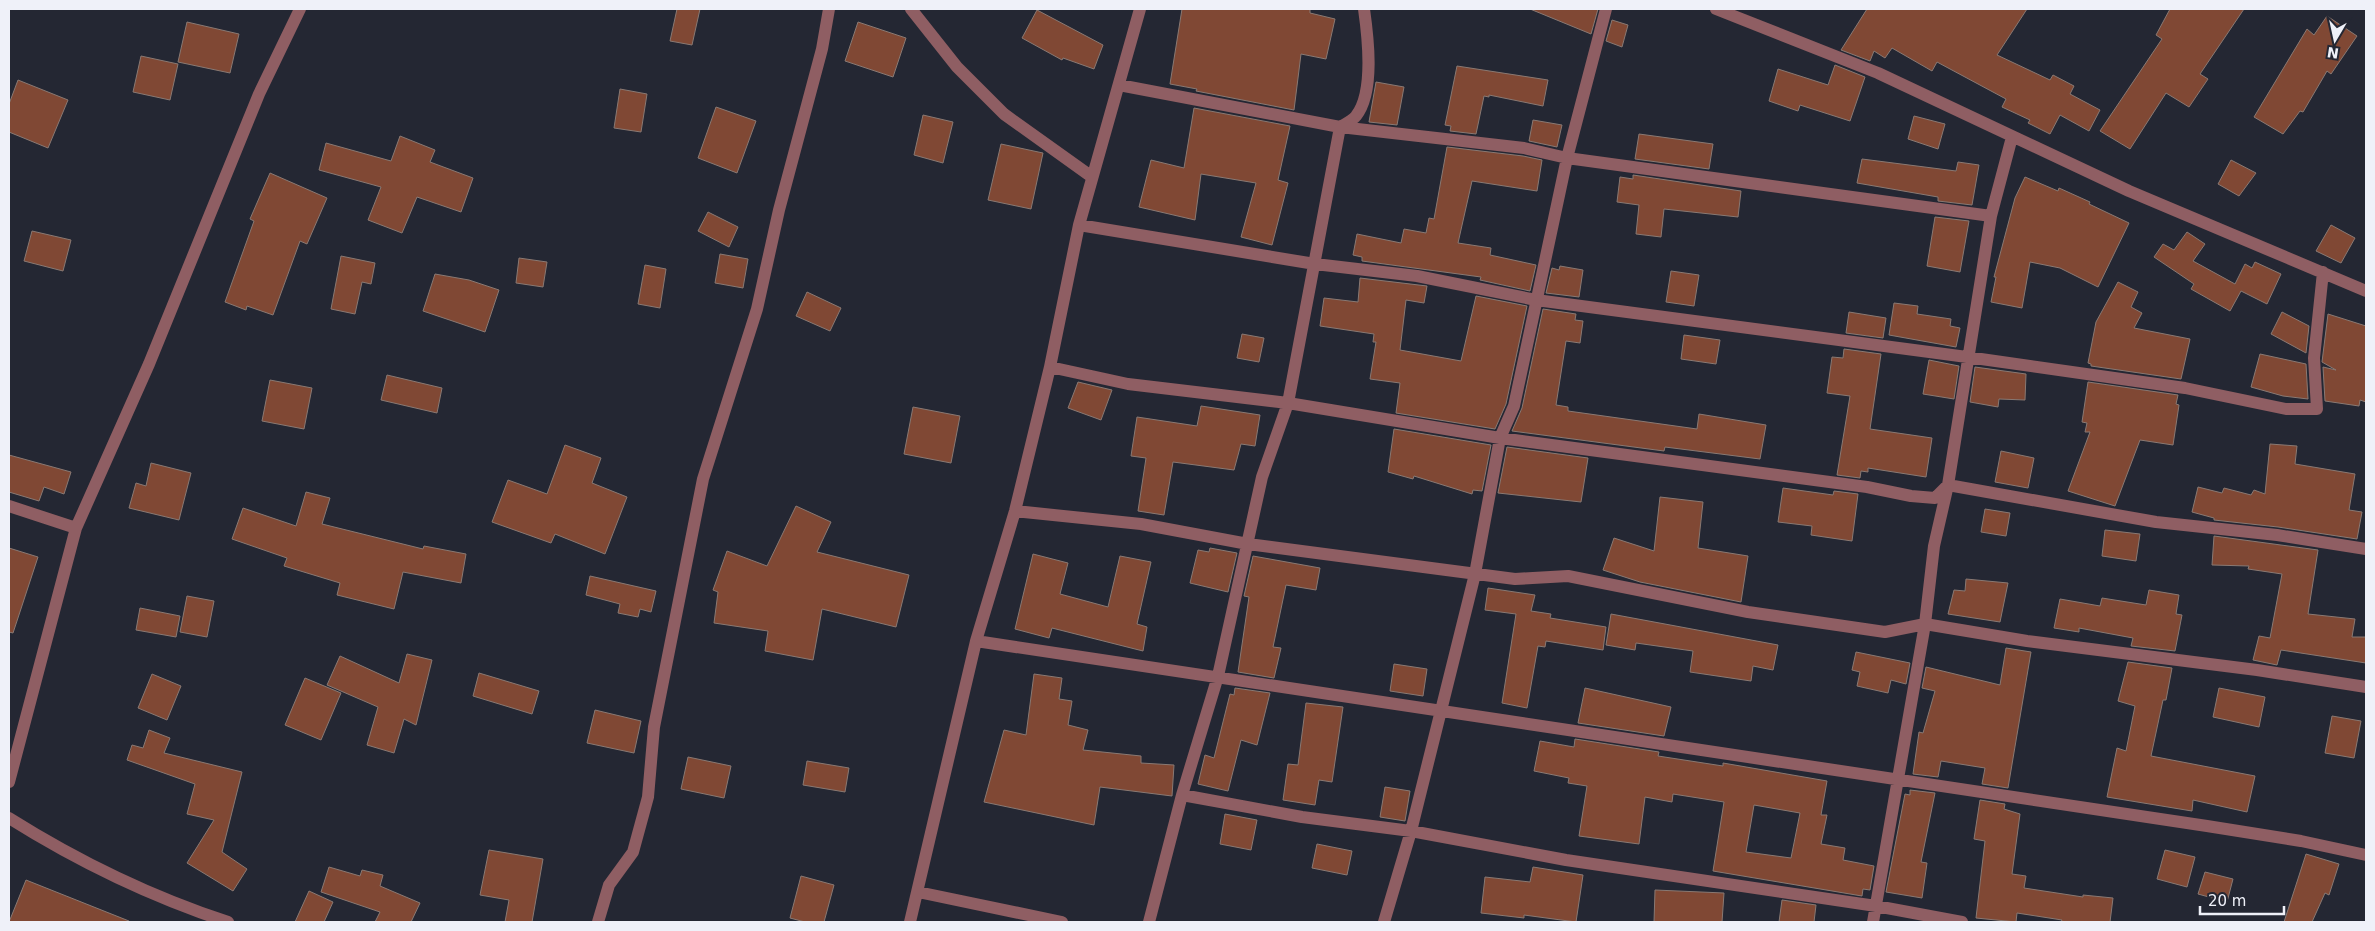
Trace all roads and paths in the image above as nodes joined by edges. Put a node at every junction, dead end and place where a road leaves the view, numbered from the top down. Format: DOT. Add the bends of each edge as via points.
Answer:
graph roads {
  1 [pos="300,9"];
  2 [pos="829,9"];
  3 [pos="912,9"];
  4 [pos="1140,9"];
  5 [pos="1364,9"];
  6 [pos="1606,9"];
  7 [pos="1716,9"];
  8 [pos="1119,85"];
  9 [pos="1340,127"];
  10 [pos="2012,137"];
  11 [pos="1567,158"];
  12 [pos="1092,177"];
  13 [pos="1991,216"];
  14 [pos="1080,225"];
  15 [pos="1315,264"];
  16 [pos="2324,272"];
  17 [pos="2366,291"];
  18 [pos="1536,300"];
  19 [pos="1967,356"];
  20 [pos="1050,367"];
  21 [pos="1288,403"];
  22 [pos="1500,438"];
  23 [pos="1948,485"];
  24 [pos="9,506"];
  25 [pos="1015,511"];
  26 [pos="76,528"];
  27 [pos="1248,544"];
  28 [pos="2366,549"];
  29 [pos="1475,574"];
  30 [pos="1925,624"];
  31 [pos="976,640"];
  32 [pos="1218,676"];
  33 [pos="2366,687"];
  34 [pos="1440,711"];
  35 [pos="1898,779"];
  36 [pos="9,782"];
  37 [pos="1182,795"];
  38 [pos="9,818"];
  39 [pos="1411,831"];
  40 [pos="2366,855"];
  41 [pos="918,892"];
  42 [pos="1876,906"];
  43 [pos="228,922"];
  44 [pos="598,922"];
  45 [pos="910,922"];
  46 [pos="1062,922"];
  47 [pos="1149,922"];
  48 [pos="1384,922"];
  49 [pos="1873,922"];
  50 [pos="1962,922"];
  1 -- 26 [label="street" via="259,94 149,364"];
  2 -- 44 [label="street" via="822,49 779,210 757,309 703,479 654,727 648,797 633,852 609,885"];
  3 -- 12 [label="street" via="957,67 1004,114"];
  4 -- 8 [label="street"];
  5 -- 9 [label="street" via="1369,45 1365,98 1356,116"];
  6 -- 11 [label="street"];
  7 -- 10 [label="street" via="1878,73"];
  8 -- 9 [label="street"];
  8 -- 12 [label="street"];
  9 -- 11 [label="street" via="1524,148"];
  9 -- 15 [label="street"];
  10 -- 13 [label="street"];
  10 -- 16 [label="street" via="2128,191"];
  11 -- 13 [label="street"];
  11 -- 18 [label="street"];
  12 -- 14 [label="street"];
  13 -- 19 [label="street"];
  14 -- 15 [label="street"];
  14 -- 20 [label="street"];
  15 -- 18 [label="street" via="1417,276"];
  15 -- 21 [label="street"];
  16 -- 17 [label="street"];
  16 -- 19 [label="street" via="2314,358 2317,409 2286,409 2185,388"];
  18 -- 19 [label="street"];
  18 -- 22 [label="street" via="1514,406"];
  19 -- 23 [label="street"];
  20 -- 21 [label="street" via="1128,384"];
  20 -- 25 [label="street"];
  21 -- 22 [label="street"];
  21 -- 27 [label="street" via="1262,477"];
  22 -- 23 [label="street" via="1867,487 1911,496 1935,498"];
  22 -- 29 [label="street"];
  23 -- 28 [label="street" via="2156,522 2277,535"];
  23 -- 30 [label="street" via="1934,546"];
  24 -- 26 [label="street"];
  25 -- 27 [label="street" via="1141,524"];
  25 -- 31 [label="street"];
  26 -- 36 [label="street"];
  27 -- 29 [label="street"];
  27 -- 32 [label="street"];
  29 -- 30 [label="street" via="1515,579 1568,576 1748,612 1885,632"];
  29 -- 34 [label="street"];
  30 -- 33 [label="street"];
  30 -- 35 [label="street"];
  31 -- 32 [label="street"];
  31 -- 41 [label="street"];
  32 -- 34 [label="street"];
  32 -- 37 [label="street"];
  34 -- 35 [label="street"];
  34 -- 39 [label="street"];
  35 -- 40 [label="street" via="2217,827"];
  35 -- 42 [label="street"];
  37 -- 39 [label="street" via="1302,817"];
  37 -- 47 [label="street"];
  38 -- 43 [label="street" via="109,876"];
  39 -- 42 [label="street" via="1566,860"];
  39 -- 48 [label="street"];
  41 -- 45 [label="street"];
  41 -- 46 [label="street"];
  42 -- 49 [label="street"];
  42 -- 50 [label="street"];
}
